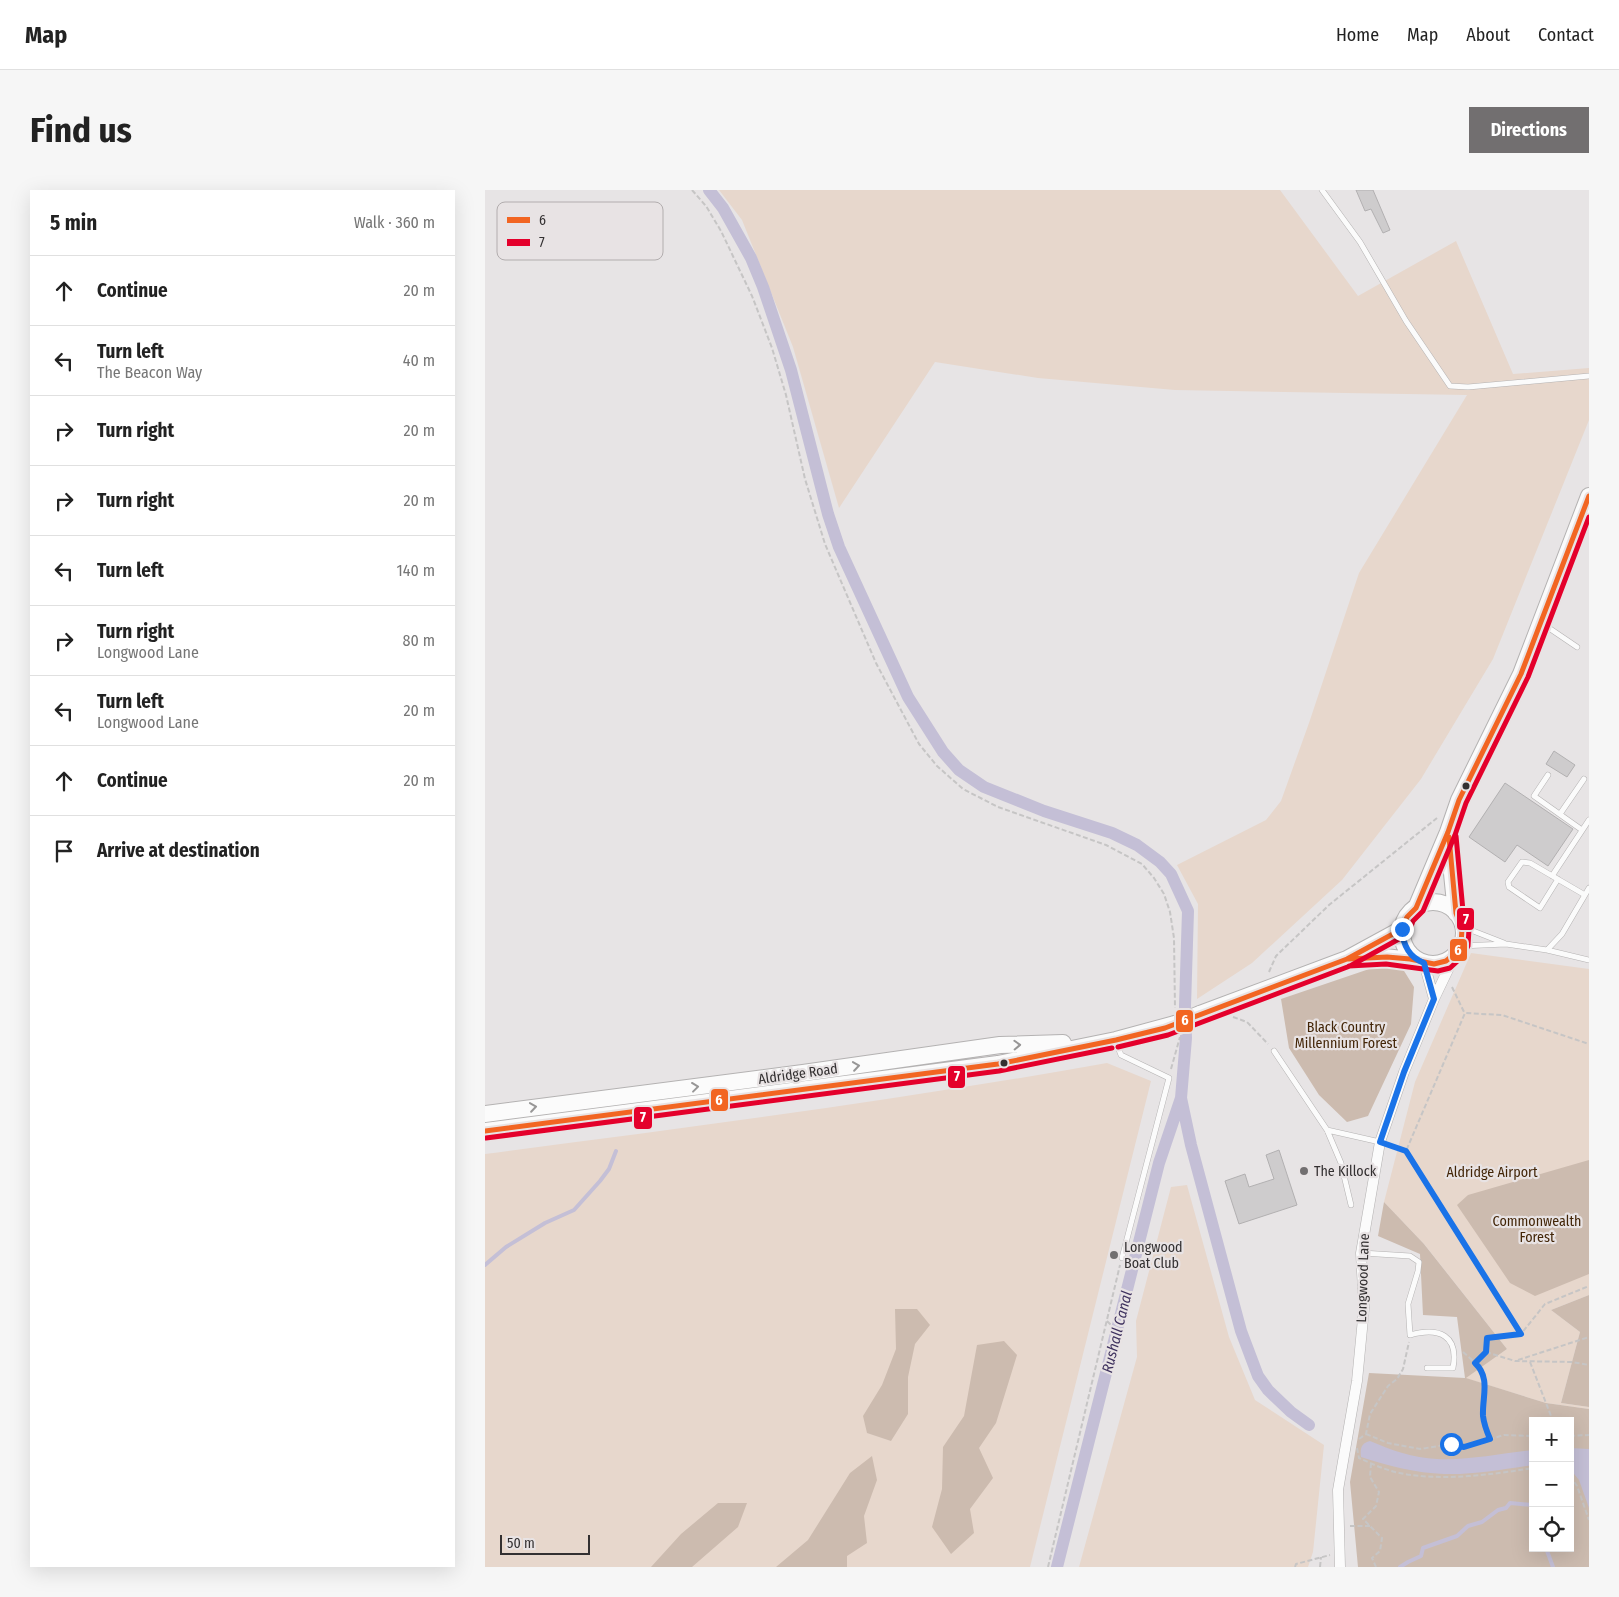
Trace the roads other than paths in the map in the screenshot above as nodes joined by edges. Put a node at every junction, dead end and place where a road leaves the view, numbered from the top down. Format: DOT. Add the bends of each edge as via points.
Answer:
graph roads {
  1 [pos="1322,190"];
  2 [pos="1589,376"];
  3 [pos="1589,496"];
  4 [pos="1541,623"];
  5 [pos="1577,647"];
  6 [pos="1548,775"];
  7 [pos="1584,779"];
  8 [pos="1559,814"];
  9 [pos="1589,820"];
  10 [pos="1582,830"];
  11 [pos="1448,832"];
  12 [pos="1552,876"];
  13 [pos="1558,879"];
  14 [pos="1589,888"];
  15 [pos="1585,895"];
  16 [pos="1416,908"];
  17 [pos="1459,920"];
  18 [pos="1402,929"];
  19 [pos="1506,944"];
  20 [pos="1458,950"];
  21 [pos="1547,950"];
  22 [pos="1347,959"];
  23 [pos="1589,960"];
  24 [pos="1421,962"];
  25 [pos="1434,999"];
  26 [pos="1113,1041"];
  27 [pos="1275,1051"];
  28 [pos="505,1111"];
  29 [pos="485,1114"];
  30 [pos="508,1128"];
  31 [pos="1327,1130"];
  32 [pos="485,1131"];
  33 [pos="1380,1142"];
  34 [pos="1351,1205"];
  35 [pos="1361,1253"];
  36 [pos="1122,1258"];
  37 [pos="1427,1368"];
  38 [pos="1340,1567"];
  1 -- 2 [label="lane" via="1360,242 1450,386"];
  3 -- 4 [label="main road"];
  4 -- 5 [label="lane"];
  4 -- 11 [label="main road" via="1521,674 1459,800"];
  6 -- 8 [label="lane" via="1533,796"];
  7 -- 8 [label="lane"];
  8 -- 10 [label="lane"];
  9 -- 10 [label="lane"];
  10 -- 12 [label="lane"];
  11 -- 16 [label="main road"];
  11 -- 17 [label="main road"];
  12 -- 13 [label="lane"];
  12 -- 13 [label="lane" via="1522,862 1508,882 1509,887 1539,908"];
  13 -- 15 [label="lane"];
  14 -- 15 [label="lane"];
  15 -- 21 [label="lane" via="1562,934"];
  16 -- 17 [label="main road" via="1439,904 1450,908"];
  16 -- 18 [label="main road" via="1407,916"];
  17 -- 19 [label="lane"];
  17 -- 20 [label="main road" via="1463,933"];
  18 -- 22 [label="main road, Aldridge Road"];
  18 -- 24 [label="main road" via="1406,949"];
  19 -- 20 [label="lane"];
  19 -- 21 [label="lane"];
  20 -- 24 [label="main road" via="1443,962"];
  20 -- 25 [label="street, Longwood Lane"];
  21 -- 23 [label="lane"];
  22 -- 24 [label="main road, Aldridge Road" via="1385,957"];
  22 -- 26 [label="main road, Aldridge Road, bridge" via="1200,1014"];
  24 -- 25 [label="street"];
  25 -- 33 [label="street, Longwood Lane"];
  28 -- 26 [label="main road, Aldridge Road, one-way" via="1000,1045"];
  26 -- 30 [label="main road, Aldridge Road" via="998,1064"];
  26 -- 36 [label="lane" via="1121,1055 1169,1078"];
  27 -- 31 [label="lane"];
  28 -- 29 [label="main road, Aldridge Road"];
  28 -- 30 [label="main road"];
  30 -- 32 [label="main road, Aldridge Road"];
  31 -- 33 [label="lane"];
  31 -- 34 [label="lane" via="1341,1163"];
  33 -- 35 [label="street, Longwood Lane"];
  35 -- 37 [label="lane" via="1410,1256 1419,1262 1408,1304 1410,1335 1430,1332 1443,1335 1452,1341 1455,1355 1453,1368"];
  35 -- 38 [label="street, Longwood Lane" via="1363,1308 1357,1381 1338,1490"];
}
